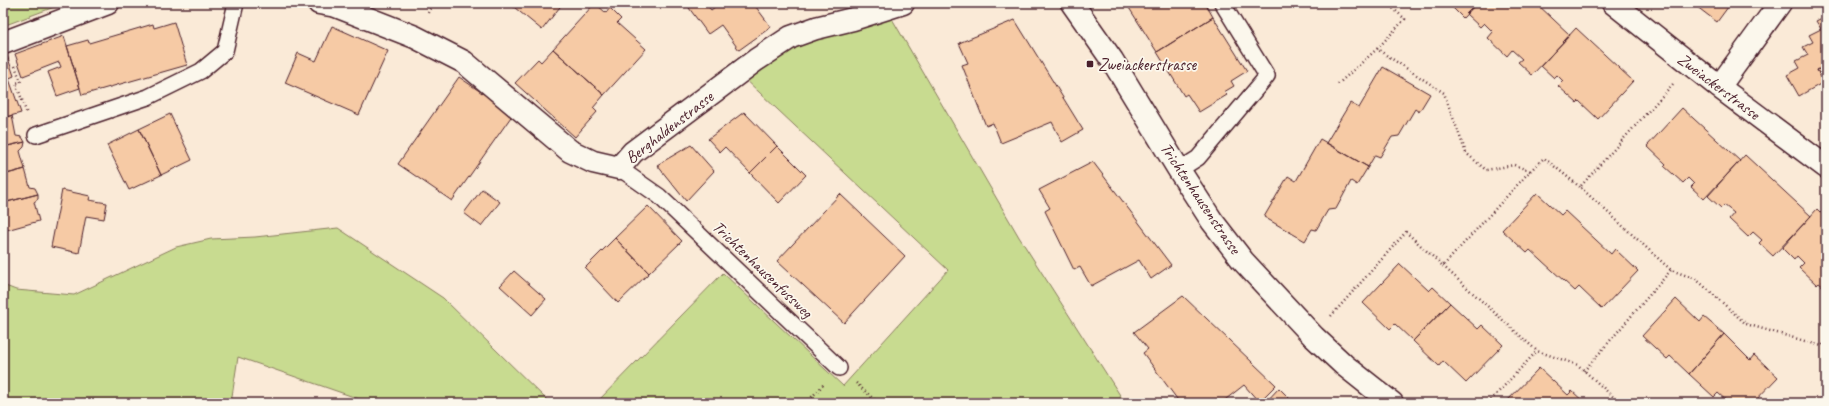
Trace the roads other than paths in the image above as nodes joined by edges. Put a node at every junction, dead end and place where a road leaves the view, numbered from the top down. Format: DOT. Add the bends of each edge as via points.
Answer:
graph roads {
  1 [pos="108,3"];
  2 [pos="236,3"];
  3 [pos="319,3"];
  4 [pos="903,3"];
  5 [pos="1072,3"];
  6 [pos="1222,3"];
  7 [pos="1613,3"];
  8 [pos="1780,3"];
  9 [pos="3,43"];
  10 [pos="1719,87"];
  11 [pos="36,135"];
  12 [pos="1826,167"];
  13 [pos="619,168"];
  14 [pos="1179,170"];
  15 [pos="839,368"];
  16 [pos="1392,403"];
  1 -- 9 [label="street"];
  2 -- 11 [label="lane" via="225,51 201,71 148,97"];
  3 -- 13 [label="street, Berghaldenstrasse" via="336,6 415,37 464,62 570,151 593,162"];
  4 -- 13 [label="street, Berghaldenstrasse" via="791,37 756,60 633,152"];
  5 -- 14 [label="street, Trichtenhausenstrasse" via="1112,60"];
  6 -- 14 [label="lane" via="1267,76 1198,158"];
  7 -- 10 [label="street, Zweiackerstrasse"];
  8 -- 10 [label="street"];
  10 -- 12 [label="street, Zweiackerstrasse"];
  13 -- 15 [label="lane, Trichtenhausenfussweg" via="659,196"];
  14 -- 16 [label="street, Trichtenhausenstrasse" via="1212,221 1278,300 1334,356"];
}
